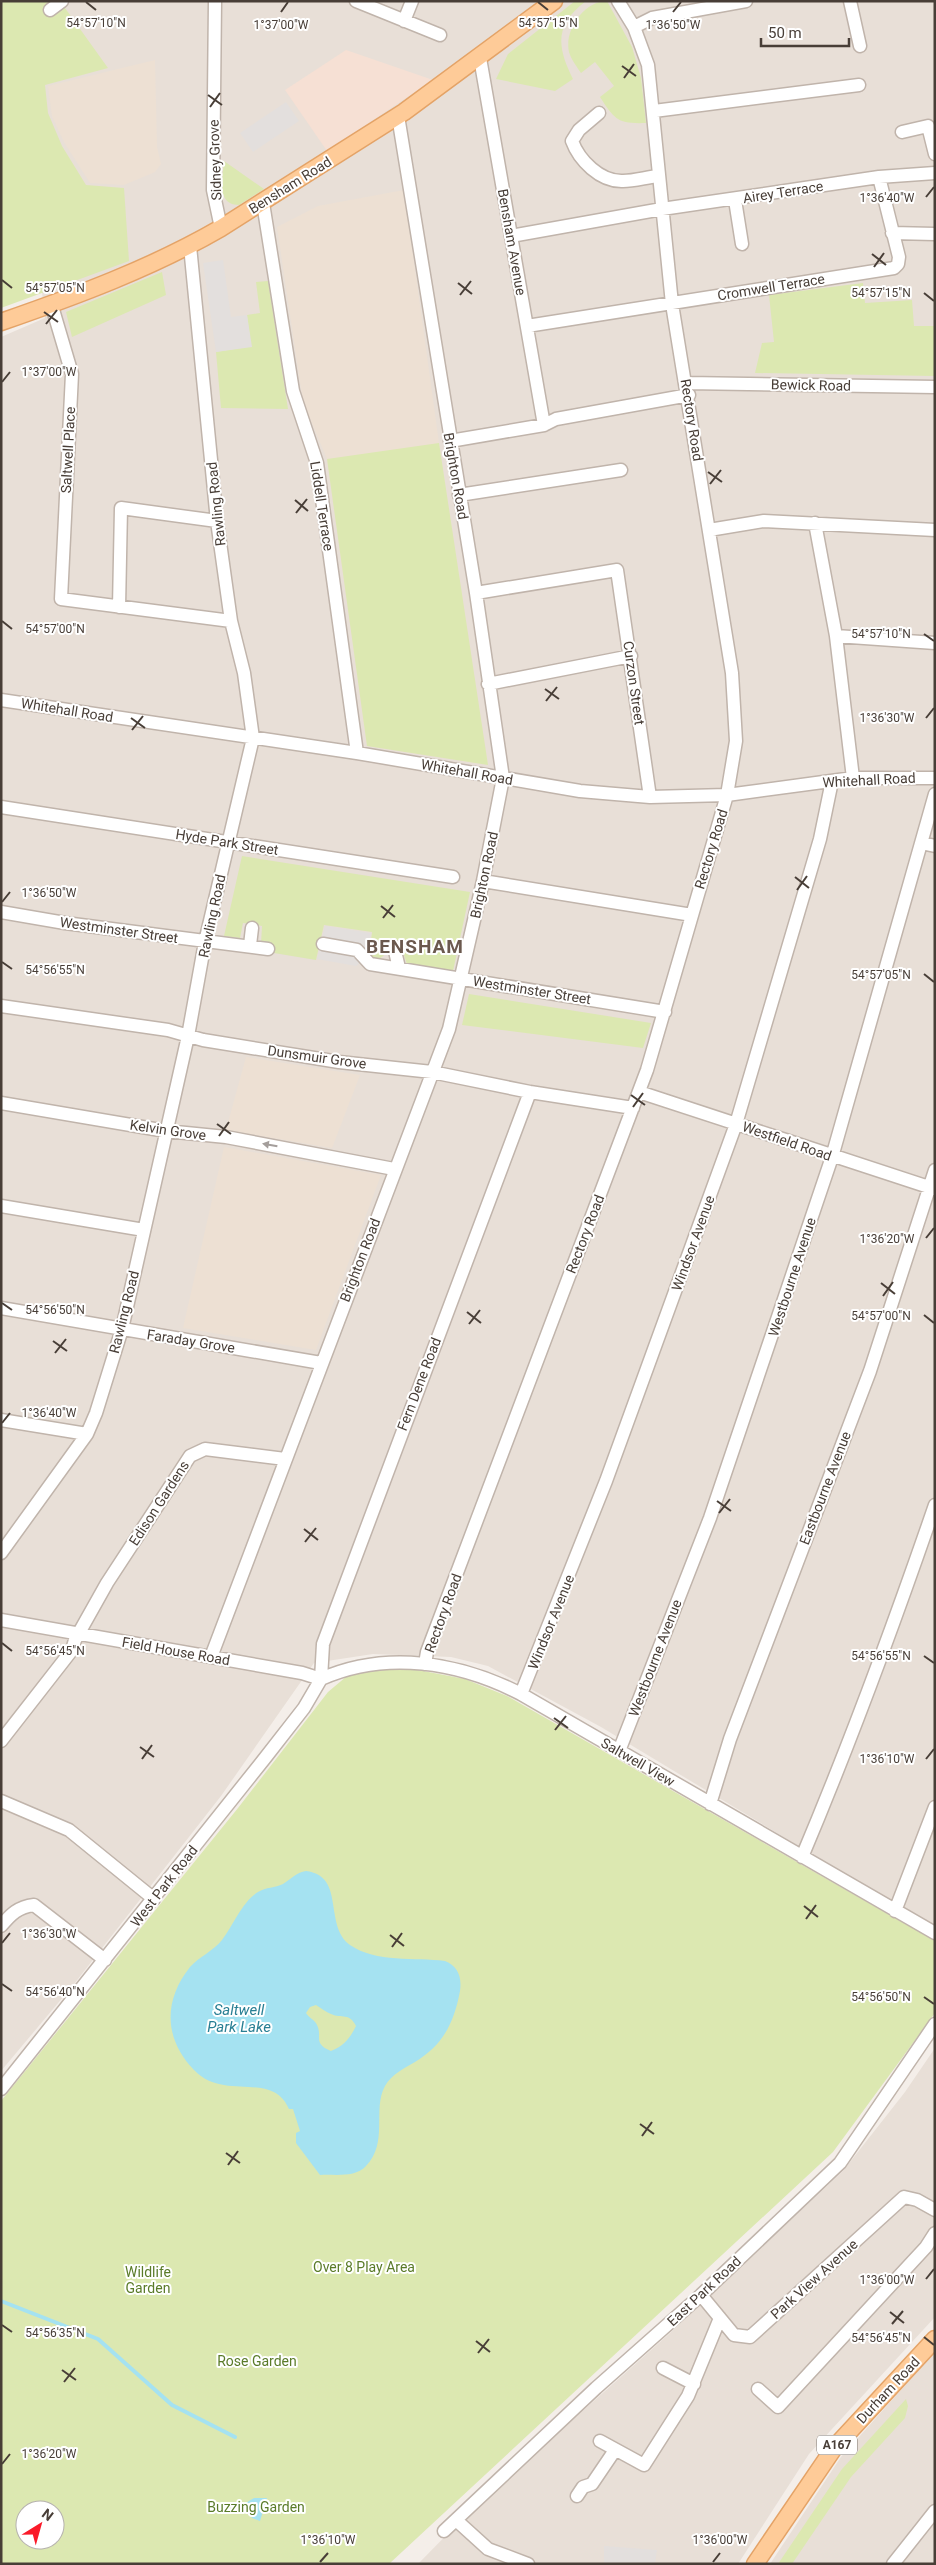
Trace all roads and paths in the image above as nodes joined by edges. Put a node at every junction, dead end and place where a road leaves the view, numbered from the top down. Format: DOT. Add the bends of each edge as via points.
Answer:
graph roads {
  1 [pos="62,1"];
  2 [pos="215,1"];
  3 [pos="356,1"];
  4 [pos="412,1"];
  5 [pos="554,1"];
  6 [pos="618,1"];
  7 [pos="746,1"];
  8 [pos="850,1"];
  9 [pos="50,10"];
  10 [pos="404,21"];
  11 [pos="634,26"];
  12 [pos="440,35"];
  13 [pos="860,46"];
  14 [pos="480,58"];
  15 [pos="859,85"];
  16 [pos="654,112"];
  17 [pos="599,113"];
  18 [pos="398,116"];
  19 [pos="902,132"];
  20 [pos="935,154"];
  21 [pos="935,173"];
  22 [pos="659,176"];
  23 [pos="879,177"];
  24 [pos="735,200"];
  25 [pos="263,203"];
  26 [pos="662,209"];
  27 [pos="221,228"];
  28 [pos="892,233"];
  29 [pos="935,234"];
  30 [pos="511,236"];
  31 [pos="742,244"];
  32 [pos="190,246"];
  33 [pos="51,303"];
  34 [pos="672,304"];
  35 [pos="1,322"];
  36 [pos="527,326"];
  37 [pos="935,387"];
  38 [pos="688,389"];
  39 [pos="544,425"];
  40 [pos="450,441"];
  41 [pos="621,470"];
  42 [pos="459,495"];
  43 [pos="218,521"];
  44 [pos="815,523"];
  45 [pos="710,530"];
  46 [pos="935,530"];
  47 [pos="476,593"];
  48 [pos="119,607"];
  49 [pos="231,621"];
  50 [pos="836,636"];
  51 [pos="935,643"];
  52 [pos="631,656"];
  53 [pos="488,684"];
  54 [pos="1,700"];
  55 [pos="252,738"];
  56 [pos="358,753"];
  57 [pos="503,778"];
  58 [pos="853,778"];
  59 [pos="935,778"];
  60 [pos="832,781"];
  61 [pos="935,794"];
  62 [pos="728,795"];
  63 [pos="650,797"];
  64 [pos="1,807"];
  65 [pos="228,842"];
  66 [pos="921,844"];
  67 [pos="935,846"];
  68 [pos="453,878"];
  69 [pos="484,881"];
  70 [pos="1,912"];
  71 [pos="692,915"];
  72 [pos="252,928"];
  73 [pos="205,942"];
  74 [pos="323,944"];
  75 [pos="250,945"];
  76 [pos="394,947"];
  77 [pos="268,949"];
  78 [pos="399,968"];
  79 [pos="462,979"];
  80 [pos="1,1006"];
  81 [pos="665,1012"];
  82 [pos="188,1036"];
  83 [pos="432,1072"];
  84 [pos="530,1092"];
  85 [pos="639,1092"];
  86 [pos="1,1103"];
  87 [pos="633,1108"];
  88 [pos="736,1124"];
  89 [pos="166,1131"];
  90 [pos="832,1157"];
  91 [pos="394,1169"];
  92 [pos="935,1170"];
  93 [pos="932,1188"];
  94 [pos="1,1206"];
  95 [pos="144,1230"];
  96 [pos="1,1308"];
  97 [pos="122,1329"];
  98 [pos="321,1363"];
  99 [pos="1,1420"];
  100 [pos="87,1434"];
  101 [pos="285,1459"];
  102 [pos="935,1505"];
  103 [pos="1,1553"];
  104 [pos="1,1620"];
  105 [pos="80,1634"];
  106 [pos="211,1657"];
  107 [pos="425,1664"];
  108 [pos="321,1679"];
  109 [pos="522,1694"];
  110 [pos="1,1741"];
  111 [pos="619,1751"];
  112 [pos="1,1801"];
  113 [pos="710,1804"];
  114 [pos="935,1807"];
  115 [pos="802,1857"];
  116 [pos="154,1899"];
  117 [pos="895,1910"];
  118 [pos="1,1926"];
  119 [pos="935,1933"];
  120 [pos="105,1960"];
  121 [pos="935,2024"];
  122 [pos="1,2089"];
  123 [pos="935,2210"];
  124 [pos="935,2233"];
  125 [pos="701,2295"];
  126 [pos="720,2318"];
  127 [pos="935,2338"];
  128 [pos="663,2368"];
  129 [pos="694,2384"];
  130 [pos="758,2389"];
  131 [pos="600,2441"];
  132 [pos="615,2450"];
  133 [pos="577,2496"];
  134 [pos="935,2511"];
  135 [pos="456,2520"];
  136 [pos="444,2531"];
  137 [pos="528,2564"];
  138 [pos="755,2564"];
  139 [pos="893,2564"];
  1 -- 9 [label="street"];
  2 -- 27 [label="street, Sidney Grove" via="213,190"];
  3 -- 10 [label="street"];
  4 -- 10 [label="street"];
  5 -- 14 [label="main road, Bensham Road"];
  6 -- 11 [label="street, Rectory Road"];
  7 -- 11 [label="street" via="652,18"];
  8 -- 13 [label="street"];
  10 -- 12 [label="street"];
  11 -- 16 [label="street, Rectory Road" via="648,66"];
  14 -- 18 [label="main road, Bensham Road"];
  14 -- 30 [label="street, Bensham Avenue"];
  15 -- 16 [label="street"];
  16 -- 22 [label="street, Rectory Road"];
  17 -- 22 [label="street" via="579,130 572,141 576,153 587,165 603,176 621,181"];
  18 -- 25 [label="main road, Bensham Road"];
  18 -- 40 [label="street, Brighton Road"];
  19 -- 20 [label="street" via="928,126"];
  21 -- 23 [label="street, Airey Terrace"];
  22 -- 26 [label="street, Rectory Road"];
  23 -- 24 [label="street, Airey Terrace"];
  23 -- 28 [label="street"];
  24 -- 26 [label="street, Airey Terrace"];
  24 -- 31 [label="street"];
  25 -- 27 [label="main road, Bensham Road"];
  25 -- 56 [label="street, Liddell Terrace" via="293,390 317,463"];
  26 -- 30 [label="street, Airey Terrace"];
  26 -- 34 [label="street, Rectory Road"];
  27 -- 32 [label="main road, Bensham Road"];
  28 -- 29 [label="street"];
  28 -- 34 [label="street, Cromwell Terrace" via="899,257 898,264 888,270"];
  30 -- 36 [label="street, Bensham Avenue"];
  32 -- 33 [label="main road, Bensham Road" via="131,273"];
  32 -- 43 [label="street, Rawling Road"];
  33 -- 35 [label="main road, Bensham Road"];
  33 -- 48 [label="street, Saltwell Place" via="72,374 61,599"];
  34 -- 36 [label="street, Cromwell Terrace"];
  34 -- 38 [label="street, Rectory Road"];
  36 -- 39 [label="street, Bensham Avenue"];
  37 -- 38 [label="street, Bewick Road"];
  38 -- 39 [label="street, Bewick Road" via="556,419"];
  38 -- 45 [label="street, Rectory Road"];
  39 -- 40 [label="street, Bewick Road"];
  40 -- 42 [label="street, Brighton Road"];
  41 -- 42 [label="street"];
  42 -- 47 [label="street, Brighton Road"];
  43 -- 48 [label="street" via="121,508"];
  43 -- 49 [label="street, Rawling Road"];
  44 -- 45 [label="street" via="764,522"];
  44 -- 46 [label="street"];
  44 -- 50 [label="street"];
  45 -- 62 [label="street, Rectory Road" via="736,717"];
  47 -- 52 [label="street, Curzon Street" via="617,570"];
  47 -- 53 [label="street, Brighton Road"];
  48 -- 49 [label="street"];
  49 -- 55 [label="street, Rawling Road" via="244,673"];
  50 -- 51 [label="street"];
  50 -- 58 [label="street"];
  52 -- 53 [label="street"];
  52 -- 63 [label="street, Curzon Street"];
  53 -- 57 [label="street, Brighton Road"];
  54 -- 55 [label="street, Whitehall Road"];
  55 -- 56 [label="street, Whitehall Road"];
  55 -- 65 [label="street, Rawling Road"];
  56 -- 57 [label="street, Whitehall Road"];
  57 -- 63 [label="street, Whitehall Road" via="580,791"];
  57 -- 69 [label="street, Brighton Road"];
  58 -- 59 [label="street, Whitehall Road"];
  58 -- 60 [label="street, Whitehall Road"];
  60 -- 62 [label="street, Whitehall Road"];
  60 -- 88 [label="street, Windsor Avenue" via="820,839"];
  61 -- 66 [label="street, Westbourne Avenue"];
  62 -- 63 [label="street, Whitehall Road"];
  62 -- 71 [label="street, Rectory Road"];
  64 -- 65 [label="street, Hyde Park Street"];
  65 -- 68 [label="street, Hyde Park Street"];
  65 -- 73 [label="street, Rawling Road"];
  66 -- 67 [label="street"];
  66 -- 90 [label="street, Westbourne Avenue"];
  69 -- 71 [label="street"];
  69 -- 79 [label="street, Brighton Road"];
  70 -- 73 [label="street, Westminster Street"];
  71 -- 81 [label="street, Rectory Road"];
  72 -- 75 [label="street"];
  73 -- 75 [label="street, Westminster Street"];
  73 -- 82 [label="street, Rawling Road"];
  74 -- 78 [label="street, Westminster Street" via="357,950 370,964"];
  75 -- 77 [label="street, Westminster Street"];
  76 -- 78 [label="street"];
  78 -- 79 [label="street, Westminster Street"];
  79 -- 81 [label="street, Westminster Street"];
  79 -- 83 [label="street, Brighton Road" via="449,1030"];
  80 -- 82 [label="street, Dunsmuir Grove" via="168,1030"];
  81 -- 85 [label="street, Rectory Road"];
  82 -- 83 [label="street, Dunsmuir Grove" via="338,1062"];
  82 -- 89 [label="street, Rawling Road"];
  83 -- 84 [label="street, Dunsmuir Grove"];
  83 -- 91 [label="street, Brighton Road"];
  84 -- 87 [label="street, Dunsmuir Grove"];
  84 -- 108 [label="street, Fern Dene Road" via="323,1644"];
  85 -- 87 [label="street, Rectory Road"];
  85 -- 88 [label="street, Westfield Road"];
  86 -- 89 [label="street, Kelvin Grove"];
  87 -- 107 [label="street, Rectory Road"];
  88 -- 90 [label="street, Westfield Road"];
  88 -- 109 [label="street, Windsor Avenue" via="606,1481"];
  91 -- 89 [label="street, Kelvin Grove, one-way" via="226,1137"];
  89 -- 95 [label="street, Rawling Road"];
  90 -- 93 [label="street, Westfield Road"];
  90 -- 111 [label="street, Westbourne Avenue" via="710,1518"];
  91 -- 98 [label="street, Brighton Road"];
  92 -- 93 [label="street, Eastbourne Avenue"];
  93 -- 113 [label="street, Eastbourne Avenue" via="870,1371 730,1739"];
  94 -- 95 [label="street"];
  95 -- 97 [label="street, Rawling Road"];
  96 -- 97 [label="street, Faraday Grove"];
  97 -- 98 [label="street, Faraday Grove"];
  97 -- 100 [label="street, Rawling Road"];
  98 -- 101 [label="street, Brighton Road"];
  99 -- 100 [label="street"];
  100 -- 103 [label="street, Rawling Road"];
  101 -- 105 [label="street, Edison Gardens" via="205,1449 190,1456 107,1584"];
  101 -- 106 [label="street, Brighton Road"];
  102 -- 115 [label="street" via="907,1587"];
  104 -- 105 [label="street, Field House Road"];
  105 -- 106 [label="street, Field House Road"];
  105 -- 110 [label="street, Edison Gardens" via="72,1650"];
  106 -- 108 [label="street, Field House Road"];
  107 -- 108 [label="street, Saltwell View" via="366,1664"];
  107 -- 109 [label="street, Saltwell View" via="464,1670"];
  108 -- 116 [label="street, West Park Road" via="304,1708"];
  109 -- 111 [label="street, Saltwell View"];
  111 -- 113 [label="street, Saltwell View"];
  112 -- 116 [label="street" via="69,1830"];
  113 -- 115 [label="street, Saltwell View"];
  114 -- 117 [label="street"];
  115 -- 117 [label="street, Saltwell View"];
  116 -- 120 [label="street, West Park Road"];
  117 -- 119 [label="street, Saltwell View"];
  118 -- 120 [label="street" via="12,1912 22,1906 34,1905"];
  120 -- 122 [label="street, West Park Road"];
  121 -- 125 [label="street, East Park Road" via="840,2163"];
  123 -- 126 [label="street, Park View Avenue" via="904,2197 750,2337 734,2335"];
  124 -- 130 [label="street" via="778,2407"];
  125 -- 126 [label="street, Park View Avenue"];
  125 -- 135 [label="street, East Park Road" via="596,2388"];
  126 -- 129 [label="street"];
  127 -- 138 [label="main road, Durham Road / A167" via="834,2448"];
  128 -- 129 [label="street"];
  129 -- 132 [label="street" via="644,2465"];
  131 -- 132 [label="street"];
  132 -- 133 [label="street" via="592,2484 583,2487"];
  134 -- 139 [label="street"];
  135 -- 136 [label="street, East Park Road"];
  135 -- 137 [label="street" via="488,2549"];
}
